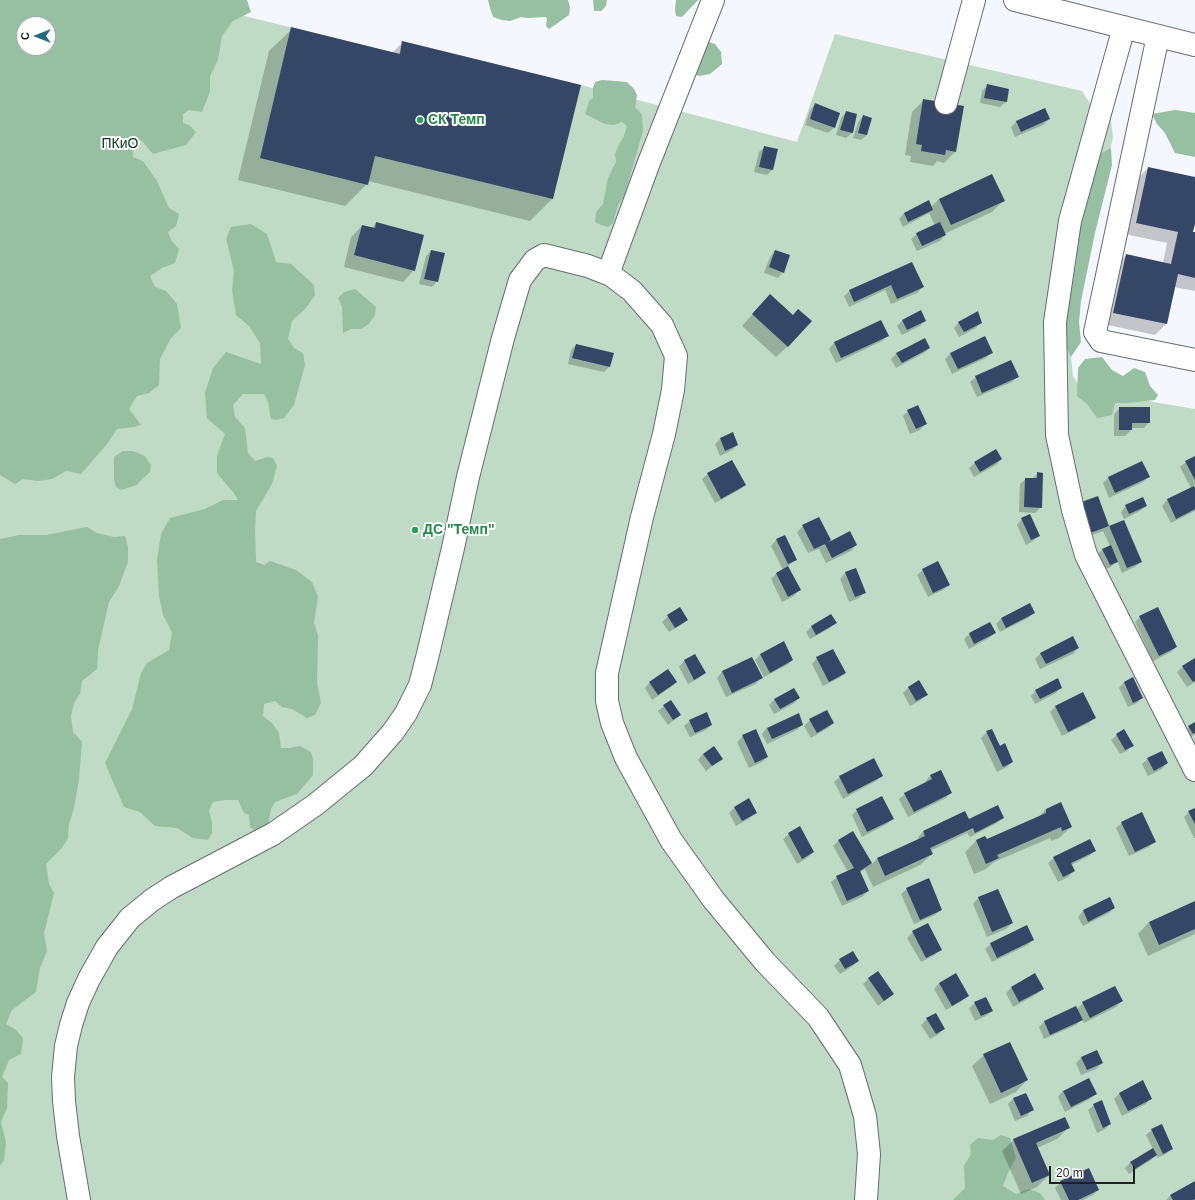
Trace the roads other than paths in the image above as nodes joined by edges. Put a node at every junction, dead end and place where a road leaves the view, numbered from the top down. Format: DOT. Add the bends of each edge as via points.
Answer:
graph roads {
  1 [pos="713,0"];
  2 [pos="974,0"];
  3 [pos="1015,0"];
  4 [pos="1124,27"];
  5 [pos="1158,36"];
  6 [pos="1195,45"];
  7 [pos="946,103"];
  8 [pos="608,274"];
  9 [pos="1195,360"];
  10 [pos="1195,770"];
  11 [pos="79,1200"];
  12 [pos="866,1200"];
  1 -- 8 [label="street" via="656,143"];
  2 -- 7 [label="street"];
  3 -- 4 [label="street"];
  4 -- 5 [label="street"];
  4 -- 10 [label="street" via="1070,221 1055,322 1057,435 1073,510 1086,555"];
  5 -- 6 [label="street"];
  5 -- 9 [label="street" via="1095,332 1101,341"];
  8 -- 11 [label="street" via="544,255 535,260 520,280 468,477 454,548 420,685 393,732 364,766 315,805 273,834 152,900 130,918 107,947 78,1003 71,1025 63,1077 68,1136"];
  8 -- 12 [label="street" via="632,291 662,325 676,356 674,390 607,673 607,701 612,722 626,758 671,840 713,899 765,962 818,1017 850,1064 867,1131 869,1154"];
}
